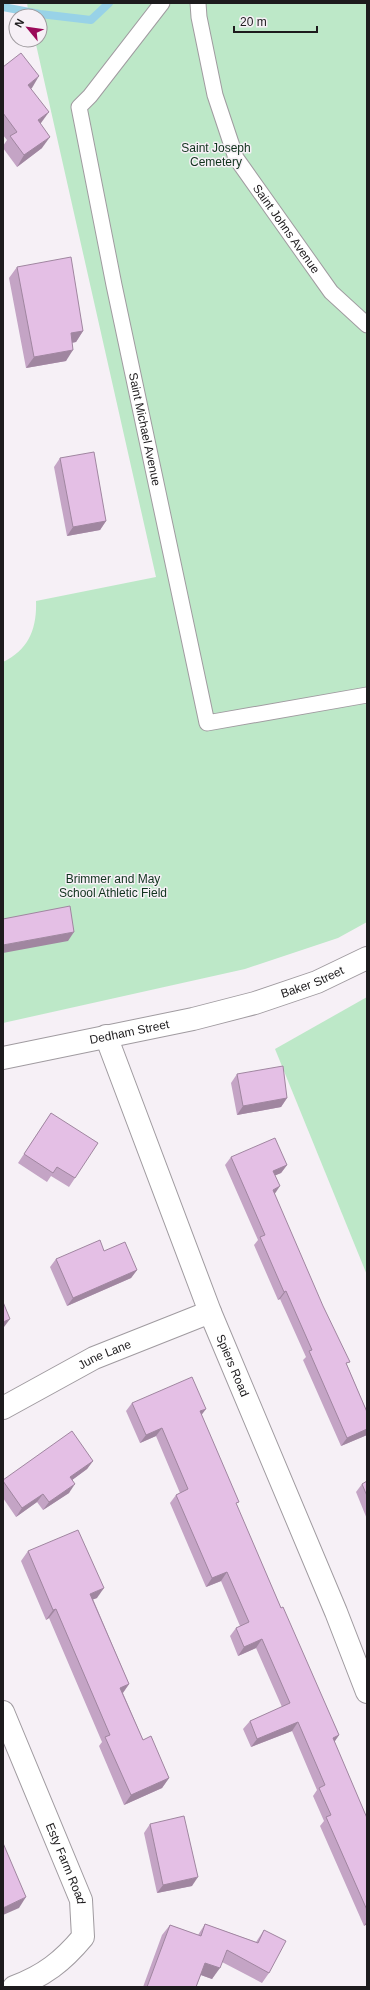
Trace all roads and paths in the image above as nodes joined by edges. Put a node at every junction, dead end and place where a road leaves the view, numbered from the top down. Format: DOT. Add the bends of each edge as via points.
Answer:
graph roads {
  1 [pos="162,3"];
  2 [pos="198,3"];
  3 [pos="367,325"];
  4 [pos="367,695"];
  5 [pos="367,958"];
  6 [pos="255,1003"];
  7 [pos="106,1036"];
  8 [pos="3,1058"];
  9 [pos="210,1312"];
  10 [pos="3,1408"];
  11 [pos="367,1692"];
  12 [pos="3,1712"];
  13 [pos="14,1987"];
  1 -- 4 [label="lane, Saint Michael Avenue" via="79,108 207,723"];
  2 -- 3 [label="lane, Saint Johns Avenue" via="215,95 236,158 331,292"];
  5 -- 6 [label="street, Baker Street" via="317,982"];
  6 -- 7 [label="street, Dedham Street" via="193,1019"];
  7 -- 8 [label="street, Dedham Street"];
  7 -- 9 [label="street, Spiers Road"];
  9 -- 10 [label="street, June Lane" via="94,1358"];
  9 -- 11 [label="street, Spiers Road"];
  12 -- 13 [label="street, Esty Farm Road" via="81,1900 83,1937 66,1957 33,1980"];
}
